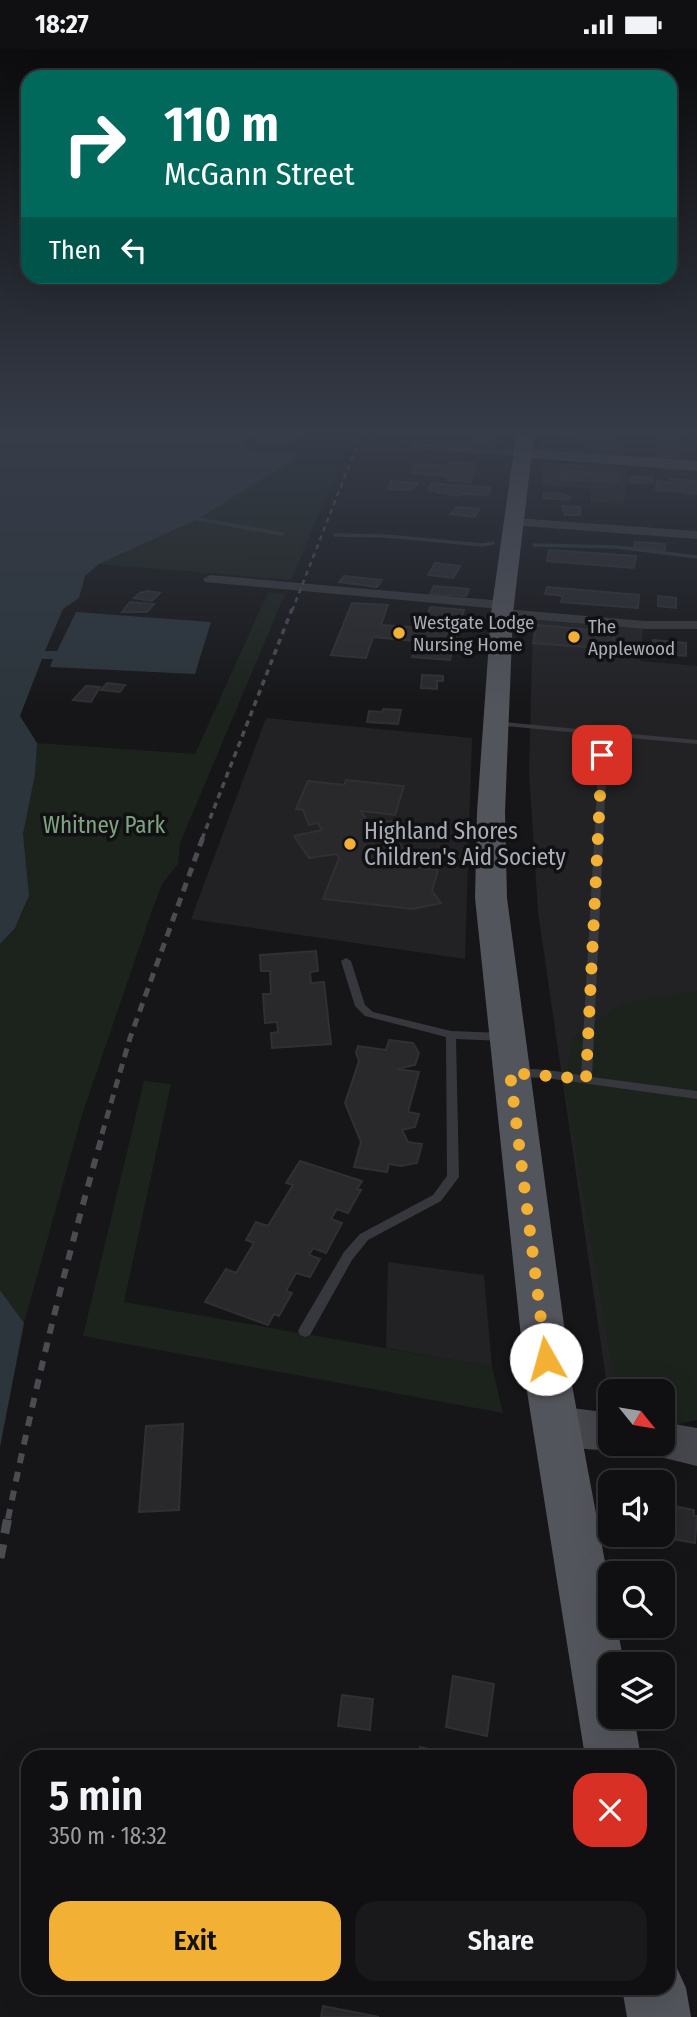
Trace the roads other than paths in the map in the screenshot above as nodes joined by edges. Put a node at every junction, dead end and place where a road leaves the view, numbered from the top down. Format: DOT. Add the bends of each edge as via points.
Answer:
graph roads {
  1 [pos="514,527"];
  2 [pos="583,527"];
  3 [pos="697,535"];
  4 [pos="210,579"];
  5 [pos="502,609"];
  6 [pos="697,625"];
  7 [pos="496,723"];
  8 [pos="604,733"];
  9 [pos="697,742"];
  10 [pos="346,961"];
  11 [pos="451,1035"];
  12 [pos="506,1038"];
  13 [pos="510,1073"];
  14 [pos="586,1079"];
  15 [pos="697,1094"];
  16 [pos="306,1331"];
  17 [pos="556,1425"];
  18 [pos="598,1430"];
  19 [pos="676,1443"];
  20 [pos="697,1447"];
  21 [pos="612,1750"];
  22 [pos="655,1995"];
  23 [pos="659,2017"];
  1 -- 5 [label="main road"];
  2 -- 3 [label="street"];
  4 -- 5 [label="street"];
  5 -- 6 [label="street" via="645,625"];
  5 -- 7 [label="main road"];
  7 -- 8 [label="lane"];
  7 -- 12 [label="main road" via="491,898"];
  8 -- 9 [label="lane"];
  8 -- 14 [label="lane"];
  10 -- 11 [label="lane" via="359,1006 369,1014"];
  11 -- 12 [label="lane"];
  11 -- 16 [label="lane" via="453,1177 437,1198 364,1237 348,1256"];
  12 -- 13 [label="main road"];
  13 -- 14 [label="lane"];
  13 -- 17 [label="main road"];
  14 -- 15 [label="lane"];
  17 -- 18 [label="street"];
  17 -- 21 [label="main road"];
  19 -- 20 [label="street"];
  22 -- 23 [label="main road"];
}
